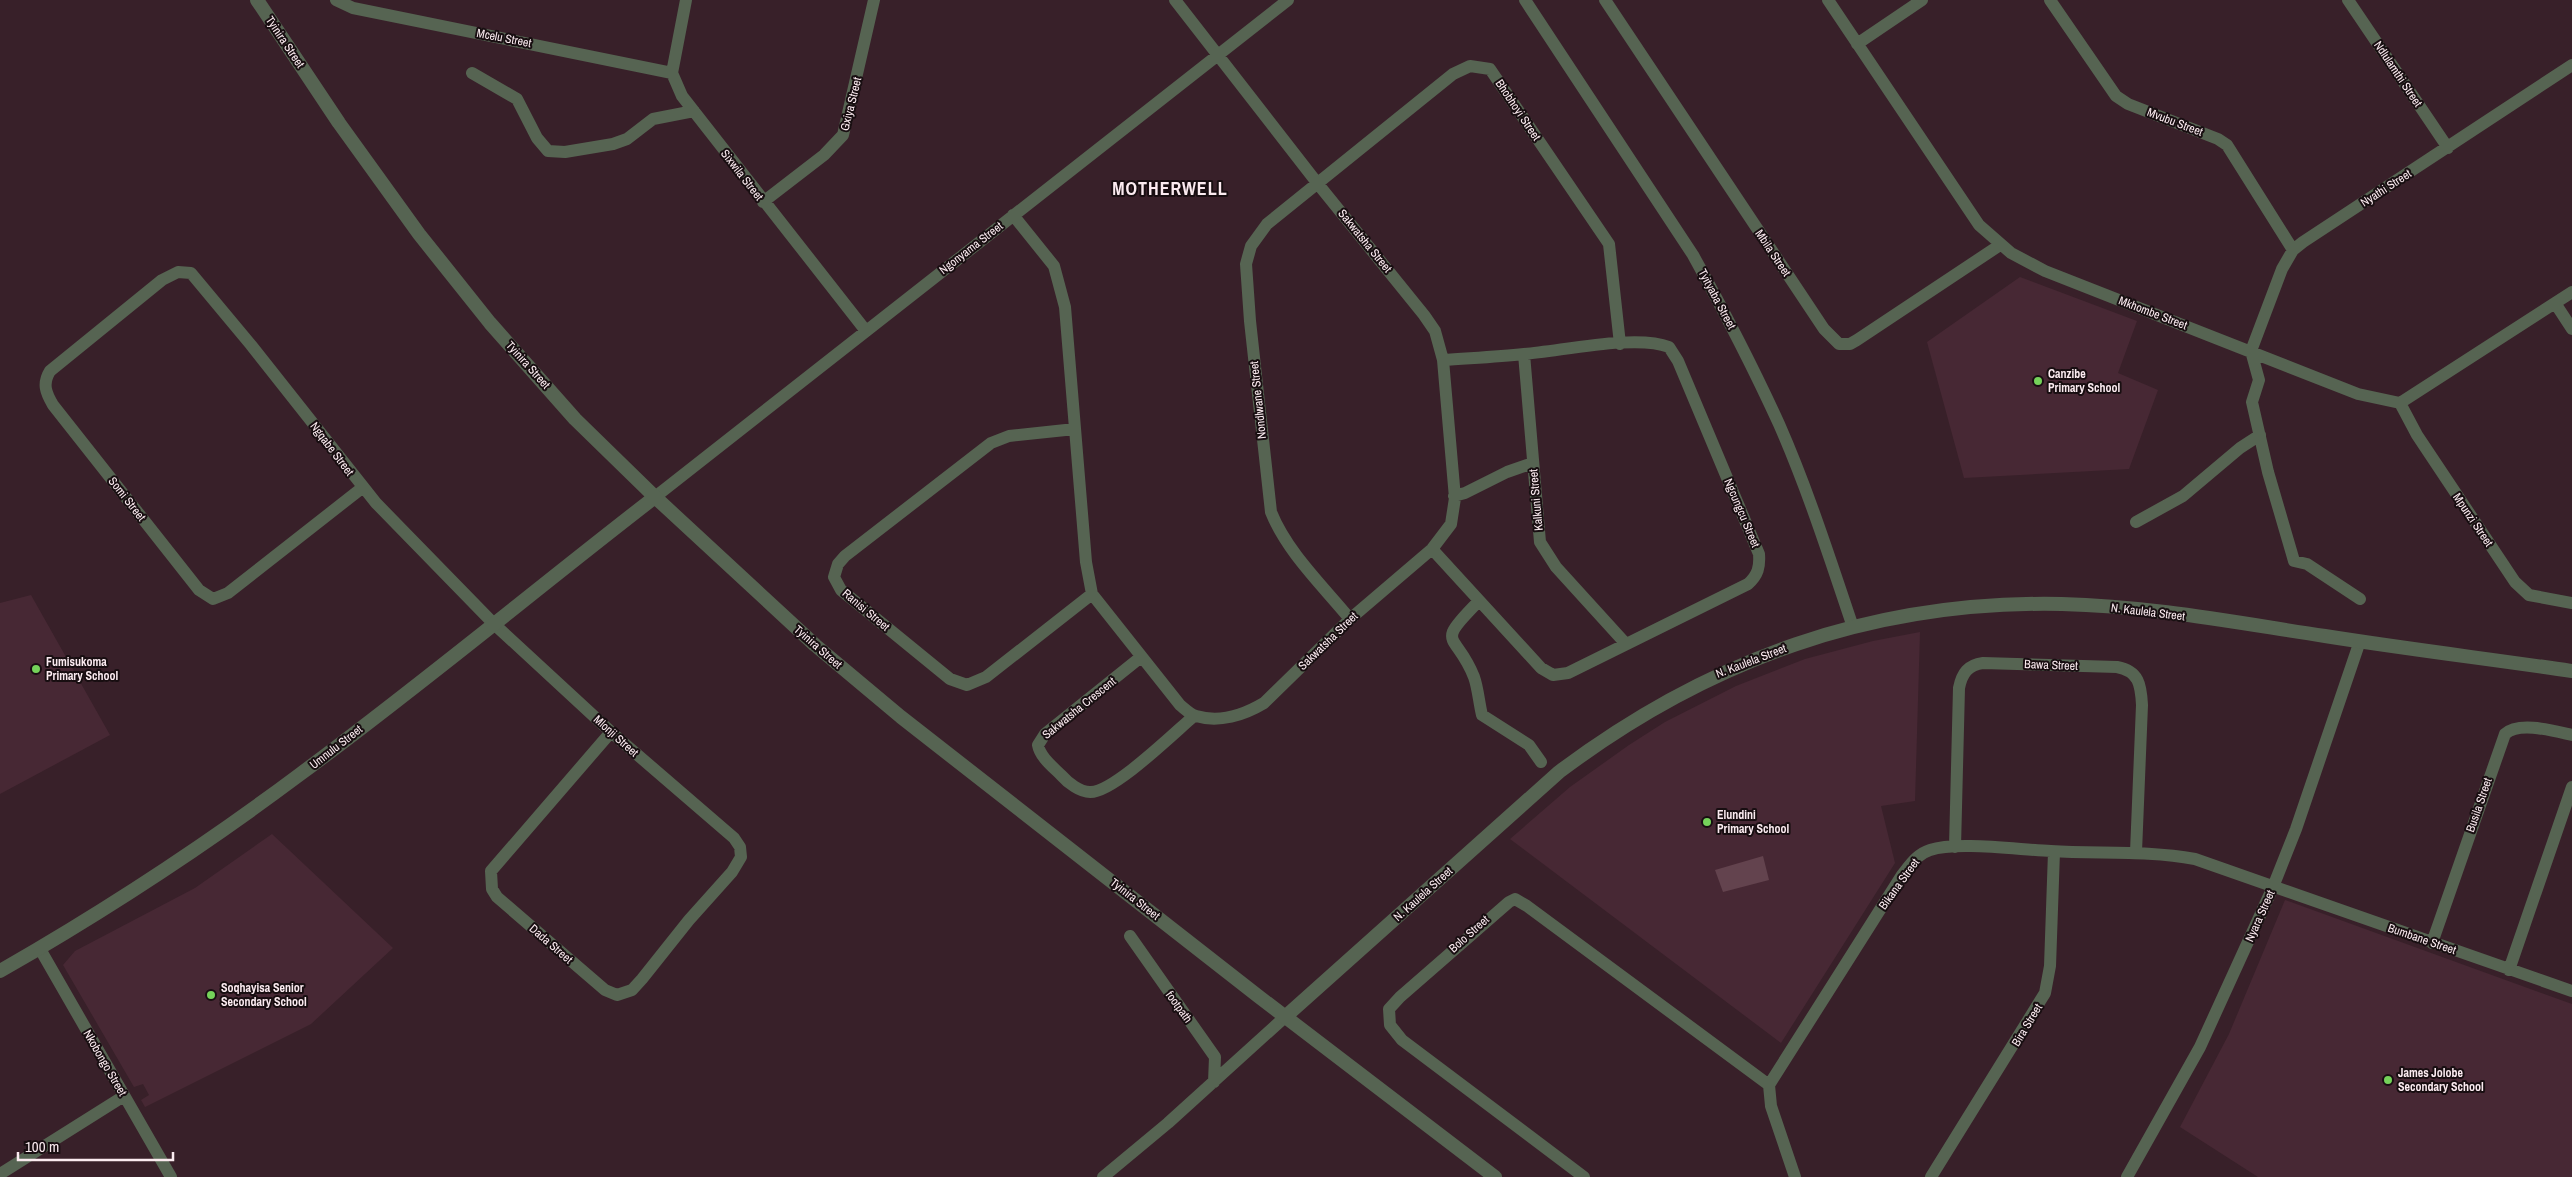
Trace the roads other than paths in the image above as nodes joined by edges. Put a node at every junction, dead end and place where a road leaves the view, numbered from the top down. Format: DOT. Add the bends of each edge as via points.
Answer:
graph roads {
  1 [pos="257,0"];
  2 [pos="336,0"];
  3 [pos="686,0"];
  4 [pos="874,0"];
  5 [pos="1175,0"];
  6 [pos="1288,0"];
  7 [pos="1524,0"];
  8 [pos="1605,0"];
  9 [pos="1828,0"];
  10 [pos="1922,0"];
  11 [pos="2050,0"];
  12 [pos="2348,0"];
  13 [pos="1857,44"];
  14 [pos="1218,54"];
  15 [pos="2572,66"];
  16 [pos="672,73"];
  17 [pos="472,74"];
  18 [pos="694,112"];
  19 [pos="2448,148"];
  20 [pos="1318,184"];
  21 [pos="764,202"];
  22 [pos="1014,215"];
  23 [pos="2000,245"];
  24 [pos="2293,250"];
  25 [pos="178,272"];
  26 [pos="2572,292"];
  27 [pos="2555,304"];
  28 [pos="2572,329"];
  29 [pos="866,331"];
  30 [pos="1620,344"];
  31 [pos="2251,352"];
  32 [pos="1524,354"];
  33 [pos="1443,360"];
  34 [pos="2400,403"];
  35 [pos="1075,429"];
  36 [pos="2260,435"];
  37 [pos="1533,463"];
  38 [pos="362,488"];
  39 [pos="1454,496"];
  40 [pos="655,497"];
  41 [pos="2136,522"];
  42 [pos="1432,549"];
  43 [pos="1092,594"];
  44 [pos="2360,598"];
  45 [pos="1479,601"];
  46 [pos="2572,603"];
  47 [pos="1350,619"];
  48 [pos="494,624"];
  49 [pos="1853,627"];
  50 [pos="2360,642"];
  51 [pos="1626,644"];
  52 [pos="1141,657"];
  53 [pos="2572,670"];
  54 [pos="1194,716"];
  55 [pos="611,732"];
  56 [pos="2572,735"];
  57 [pos="1542,762"];
  58 [pos="2572,787"];
  59 [pos="1955,846"];
  60 [pos="740,847"];
  61 [pos="2054,852"];
  62 [pos="2136,852"];
  63 [pos="2273,886"];
  64 [pos="1130,936"];
  65 [pos="2432,943"];
  66 [pos="40,949"];
  67 [pos="2509,970"];
  68 [pos="0,971"];
  69 [pos="2572,991"];
  70 [pos="1286,1017"];
  71 [pos="1214,1082"];
  72 [pos="1769,1085"];
  73 [pos="124,1096"];
  74 [pos="0,1174"];
  75 [pos="171,1177"];
  76 [pos="1103,1177"];
  77 [pos="1495,1177"];
  78 [pos="1584,1177"];
  79 [pos="1795,1177"];
  80 [pos="1931,1177"];
  81 [pos="2127,1177"];
  1 -- 40 [label="street, Tyinira Street" via="339,123 424,241 490,323 575,419"];
  2 -- 16 [label="street, Mcelu Street" via="353,8"];
  3 -- 16 [label="street"];
  4 -- 21 [label="street, Gxiya Street" via="843,135 828,152"];
  5 -- 14 [label="street"];
  6 -- 14 [label="street, Ngonyama Street"];
  7 -- 49 [label="street, Tyityaba Street" via="1644,180 1717,298 1789,448"];
  8 -- 23 [label="street, Mbila Street" via="1824,329 1839,344 1857,340"];
  9 -- 13 [label="street, Mkhombe Street"];
  10 -- 13 [label="street"];
  11 -- 24 [label="street, Mvubu Street" via="2116,96 2227,145"];
  12 -- 19 [label="street, Ndlulamthi Street"];
  13 -- 23 [label="street, Mkhombe Street" via="1969,213"];
  14 -- 20 [label="street, Sakwatsha Street"];
  14 -- 22 [label="street, Ngonyama Street"];
  15 -- 19 [label="street, Nyathi Street"];
  16 -- 18 [label="street, Sixwila Street" via="682,96"];
  17 -- 18 [label="street" via="517,99 548,151 565,152 613,144 627,139 653,119"];
  18 -- 21 [label="street, Sixwila Street"];
  19 -- 24 [label="street, Nyathi Street"];
  20 -- 30 [label="street, Bhobhoyi Street" via="1453,74 1470,66 1490,69 1609,244"];
  20 -- 33 [label="street, Sakwatsha Street" via="1424,315 1435,331"];
  20 -- 47 [label="street, Nondlwane Street" via="1267,224 1251,246 1246,264 1250,321 1271,512 1275,524"];
  21 -- 29 [label="street, Sixwila Street"];
  22 -- 29 [label="street, Ngonyama Street"];
  22 -- 35 [label="street" via="1054,266 1059,280 1065,307"];
  23 -- 31 [label="street, Mkhombe Street" via="2032,266"];
  24 -- 31 [label="street, Nyathi Street" via="2282,269"];
  25 -- 38 [label="street, Ngqabe Street" via="191,273 197,279 310,418"];
  25 -- 38 [label="street, Somi Street" via="162,280 50,371 45,386 53,405 199,590 214,599 228,593"];
  26 -- 27 [label="street"];
  27 -- 28 [label="street"];
  27 -- 34 [label="street"];
  29 -- 40 [label="street, Ngonyama Street"];
  30 -- 32 [label="street, Ngcungcu Street"];
  30 -- 51 [label="street, Ngcungcu Street" via="1664,345 1674,353 1760,562 1755,577 1748,584"];
  31 -- 34 [label="street, Mkhombe Street" via="2358,394"];
  31 -- 36 [label="street" via="2259,380 2252,402"];
  32 -- 33 [label="street, Ngcungcu Street"];
  32 -- 37 [label="street, Kalkuni Street"];
  33 -- 39 [label="street, Sakwatsha Street"];
  34 -- 46 [label="street, Mpunzi Street" via="2416,435 2515,582 2529,596"];
  35 -- 43 [label="street" via="1086,562"];
  35 -- 43 [label="street, Ranisi Street" via="1009,436 991,443 845,556 834,577 841,590 950,679 967,685 986,678"];
  36 -- 41 [label="street" via="2183,496"];
  36 -- 44 [label="street" via="2294,562 2307,564"];
  37 -- 39 [label="street"];
  37 -- 51 [label="street, Kalkuni Street" via="1540,542 1547,556"];
  38 -- 48 [label="street, Ngqabe Street"];
  39 -- 42 [label="street, Sakwatsha Street" via="1451,524"];
  40 -- 48 [label="street, Umnulu Street"];
  40 -- 70 [label="street, Tyinira Street" via="874,695"];
  42 -- 45 [label="street, Ngcungcu Street"];
  42 -- 47 [label="street, Sakwatsha Street"];
  43 -- 52 [label="street"];
  45 -- 51 [label="street, Ngcungcu Street" via="1541,668 1553,675 1568,673"];
  45 -- 57 [label="street" via="1455,626 1451,635 1453,644 1474,678 1482,715 1529,746"];
  47 -- 54 [label="street, Sakwatsha Street" via="1264,703 1249,712 1212,718"];
  48 -- 55 [label="street, Mlonji Street"];
  48 -- 66 [label="street, Umnulu Street" via="284,786 207,841"];
  49 -- 50 [label="street, N. Kaulela Street" via="1945,610 2063,604 2142,610"];
  49 -- 70 [label="street, N. Kaulela Street" via="1784,648 1717,674 1623,726 1559,772"];
  50 -- 53 [label="street, N. Kaulela Street"];
  50 -- 63 [label="street, Nyara Street" via="2296,829"];
  52 -- 54 [label="street" via="1180,705"];
  52 -- 54 [label="street, Sakwatsha Crescent" via="1045,734 1038,745 1043,756 1079,789 1096,792 1127,773"];
  55 -- 60 [label="street, Mlonji Street" via="728,832"];
  55 -- 60 [label="street, Dada Street" via="490,871 492,889 497,897 604,990 617,995 626,994 732,872 739,862"];
  56 -- 65 [label="street, Busila Street" via="2521,728 2505,734"];
  58 -- 67 [label="street"];
  59 -- 61 [label="street, Bikana Street"];
  59 -- 62 [label="street, Bawa Street" via="1959,688 1970,667 1993,663 2117,667 2137,676 2141,690"];
  59 -- 72 [label="street, Bikana Street" via="1928,850 1910,864"];
  61 -- 62 [label="street, Bikana Street"];
  61 -- 80 [label="street, Bira Street" via="2046,993"];
  62 -- 63 [label="street, Bikana Street" via="2195,859"];
  63 -- 65 [label="street, Bumbane Street"];
  63 -- 81 [label="street, Nyara Street" via="2200,1047"];
  64 -- 71 [label="street, footpath" via="1215,1057"];
  65 -- 67 [label="street, Bumbane Street"];
  66 -- 68 [label="street, Umnulu Street"];
  66 -- 73 [label="street, Nkobongo Street"];
  67 -- 69 [label="street, Bumbane Street"];
  70 -- 71 [label="street, N. Kaulela Street"];
  70 -- 77 [label="street, Tyinira Street"];
  71 -- 76 [label="street, N. Kaulela Street"];
  72 -- 78 [label="street, Bolo Street" via="1528,906 1515,899 1508,902 1400,997 1389,1009 1390,1024 1402,1040"];
  72 -- 79 [label="street" via="1771,1106"];
  73 -- 74 [label="street"];
  73 -- 75 [label="street, Nkobongo Street"];
}
